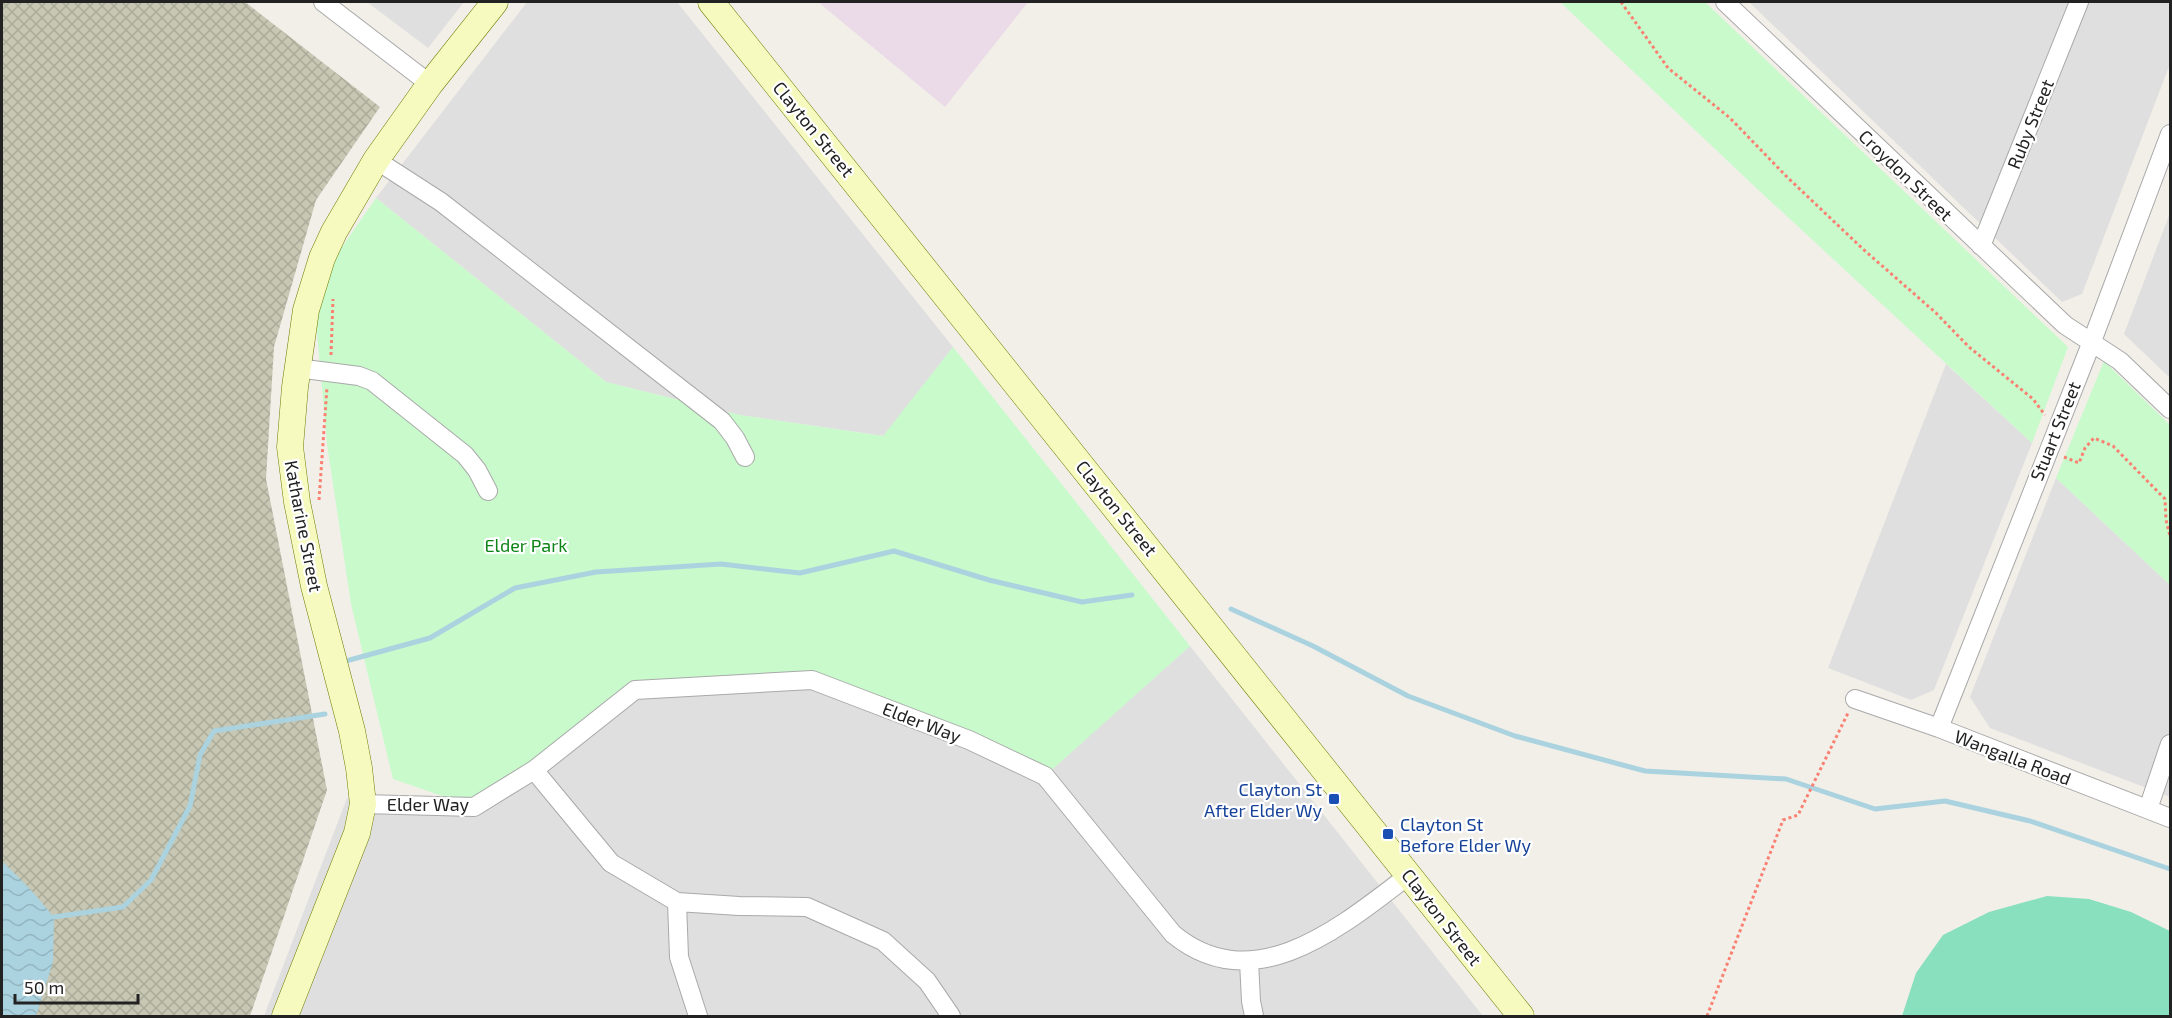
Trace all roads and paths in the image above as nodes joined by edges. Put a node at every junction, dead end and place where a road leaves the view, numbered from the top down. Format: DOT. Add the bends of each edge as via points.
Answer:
graph roads {
  1 [pos="323,2"];
  2 [pos="495,2"];
  3 [pos="711,2"];
  4 [pos="1620,2"];
  5 [pos="1725,2"];
  6 [pos="2079,2"];
  7 [pos="430,84"];
  8 [pos="2170,134"];
  9 [pos="376,160"];
  10 [pos="1981,246"];
  11 [pos="2091,344"];
  12 [pos="297,368"];
  13 [pos="327,385"];
  14 [pos="2170,408"];
  15 [pos="2050,443"];
  16 [pos="745,457"];
  17 [pos="488,491"];
  18 [pos="318,510"];
  19 [pos="2170,536"];
  20 [pos="1855,699"];
  21 [pos="1939,728"];
  22 [pos="2170,744"];
  23 [pos="534,770"];
  24 [pos="363,804"];
  25 [pos="2148,809"];
  26 [pos="2170,818"];
  27 [pos="1409,875"];
  28 [pos="677,902"];
  29 [pos="1249,962"];
  30 [pos="285,1017"];
  31 [pos="698,1017"];
  32 [pos="951,1017"];
  33 [pos="1254,1017"];
  34 [pos="1521,1017"];
  35 [pos="1707,1017"];
  1 -- 7 [label="street"];
  2 -- 7 [label="main road, Katharine Street"];
  3 -- 27 [label="main road, Clayton Street"];
  4 -- 15 [label="path" via="1668,68 1730,118 1864,250 1969,347 2033,399 2044,412"];
  5 -- 10 [label="street, Croydon Street"];
  6 -- 10 [label="street, Ruby Street"];
  7 -- 9 [label="main road, Katharine Street"];
  8 -- 11 [label="street, Stuart Street"];
  9 -- 12 [label="main road, Katharine Street" via="346,208 322,258 306,310"];
  9 -- 16 [label="street" via="441,202 722,422"];
  10 -- 11 [label="street, Croydon Street" via="2065,325"];
  11 -- 14 [label="street, Croydon Street" via="2120,361"];
  11 -- 15 [label="street, Stuart Street"];
  12 -- 17 [label="street" via="372,381 465,455"];
  12 -- 24 [label="main road, Katharine Street" via="290,447 297,502 314,586 352,731"];
  13 -- 18 [label="path"];
  15 -- 19 [label="path" via="2067,460 2079,463 2085,447 2094,438 2113,446 2165,499"];
  15 -- 21 [label="street, Stuart Street"];
  20 -- 21 [label="street, Wangalla Road"];
  20 -- 35 [label="path" via="1798,815 1783,820"];
  21 -- 25 [label="street, Wangalla Road"];
  22 -- 25 [label="street"];
  23 -- 24 [label="street, Elder Way" via="474,807"];
  23 -- 28 [label="street" via="611,863"];
  23 -- 29 [label="street, Elder Way" via="635,690 812,680 969,740 1045,776 1173,934 1202,953"];
  24 -- 30 [label="main road, Katharine Street" via="357,833"];
  25 -- 26 [label="street, Wangalla Road"];
  27 -- 29 [label="street, Elder Way" via="1329,933 1281,954"];
  27 -- 34 [label="main road, Clayton Street"];
  28 -- 31 [label="street" via="679,957"];
  28 -- 32 [label="street" via="807,907 883,941 927,981"];
  29 -- 33 [label="street"];
}
